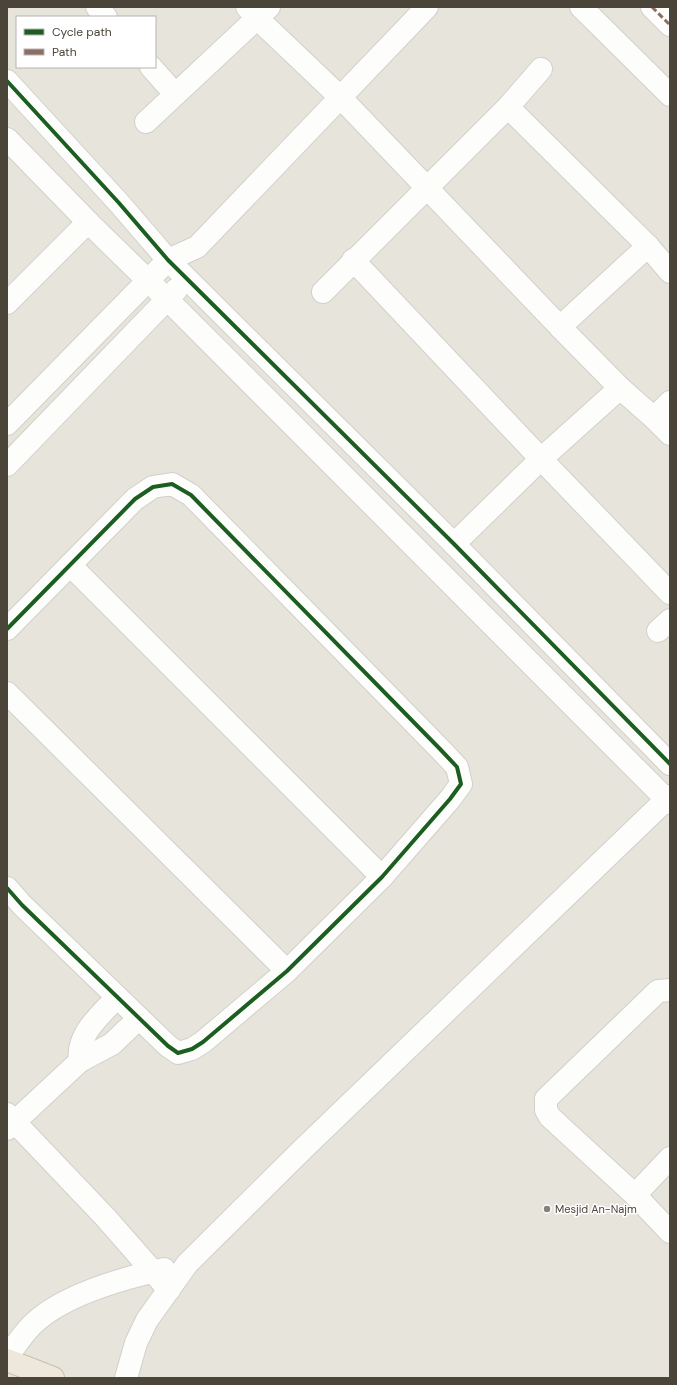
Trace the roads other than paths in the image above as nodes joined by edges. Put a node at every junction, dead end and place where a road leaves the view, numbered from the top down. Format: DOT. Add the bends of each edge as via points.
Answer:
graph roads {
  1 [pos="97,7"];
  2 [pos="427,7"];
  3 [pos="581,7"];
  4 [pos="652,7"];
  5 [pos="258,11"];
  6 [pos="105,16"];
  7 [pos="670,25"];
  8 [pos="152,68"];
  9 [pos="540,69"];
  10 [pos="7,81"];
  11 [pos="175,94"];
  12 [pos="670,95"];
  13 [pos="340,98"];
  14 [pos="508,107"];
  15 [pos="146,122"];
  16 [pos="7,139"];
  17 [pos="427,189"];
  18 [pos="88,222"];
  19 [pos="648,246"];
  20 [pos="197,247"];
  21 [pos="168,260"];
  22 [pos="353,260"];
  23 [pos="670,272"];
  24 [pos="187,278"];
  25 [pos="148,280"];
  26 [pos="322,292"];
  27 [pos="167,300"];
  28 [pos="7,303"];
  29 [pos="560,327"];
  30 [pos="620,388"];
  31 [pos="670,402"];
  32 [pos="654,418"];
  33 [pos="7,424"];
  34 [pos="670,434"];
  35 [pos="541,459"];
  36 [pos="7,465"];
  37 [pos="454,544"];
  38 [pos="70,565"];
  39 [pos="670,593"];
  40 [pos="7,629"];
  41 [pos="7,693"];
  42 [pos="670,764"];
  43 [pos="669,800"];
  44 [pos="382,877"];
  45 [pos="7,888"];
  46 [pos="287,971"];
  47 [pos="670,990"];
  48 [pos="117,997"];
  49 [pos="139,1018"];
  50 [pos="80,1061"];
  51 [pos="9,1122"];
  52 [pos="670,1158"];
  53 [pos="635,1195"];
  54 [pos="670,1232"];
  55 [pos="187,1264"];
  56 [pos="152,1272"];
  57 [pos="169,1290"];
  58 [pos="7,1357"];
  59 [pos="7,1360"];
  60 [pos="52,1378"];
  61 [pos="126,1378"];
  1 -- 6 [label="street"];
  2 -- 13 [label="street"];
  3 -- 12 [label="street"];
  4 -- 7 [label="street"];
  5 -- 11 [label="street"];
  5 -- 13 [label="street"];
  8 -- 11 [label="street"];
  9 -- 14 [label="street"];
  10 -- 21 [label="street"];
  11 -- 15 [label="street"];
  13 -- 17 [label="street"];
  13 -- 20 [label="street"];
  14 -- 17 [label="street"];
  14 -- 19 [label="street"];
  16 -- 18 [label="street"];
  17 -- 22 [label="street"];
  17 -- 29 [label="street"];
  18 -- 25 [label="street"];
  18 -- 28 [label="street"];
  19 -- 23 [label="street"];
  19 -- 29 [label="street"];
  20 -- 21 [label="street"];
  20 -- 24 [label="street"];
  21 -- 24 [label="street"];
  21 -- 25 [label="street"];
  22 -- 26 [label="street"];
  22 -- 35 [label="street"];
  24 -- 27 [label="street"];
  24 -- 37 [label="street"];
  25 -- 27 [label="street"];
  25 -- 33 [label="street"];
  27 -- 36 [label="street"];
  27 -- 43 [label="street"];
  29 -- 30 [label="street"];
  30 -- 32 [label="street"];
  30 -- 35 [label="street"];
  31 -- 32 [label="street"];
  32 -- 34 [label="street"];
  35 -- 37 [label="street"];
  35 -- 39 [label="street"];
  37 -- 42 [label="street"];
  38 -- 40 [label="street"];
  38 -- 44 [label="street"];
  38 -- 44 [label="street" via="135,499 153,487 172,484 192,495 457,767 461,784"];
  41 -- 46 [label="street"];
  43 -- 55 [label="street" via="304,1148"];
  44 -- 46 [label="street"];
  45 -- 48 [label="street"];
  46 -- 49 [label="street" via="192,1049 178,1052 168,1046"];
  47 -- 53 [label="street" via="658,991 546,1099 546,1110 550,1117"];
  48 -- 49 [label="street"];
  48 -- 50 [label="street" via="84,1036 80,1047"];
  49 -- 50 [label="street" via="112,1044"];
  50 -- 51 [label="street"];
  51 -- 56 [label="street" via="106,1218"];
  52 -- 53 [label="street"];
  53 -- 54 [label="street"];
  55 -- 56 [label="street"];
  55 -- 57 [label="street"];
  56 -- 57 [label="street"];
  56 -- 58 [label="street" via="61,1303 32,1325"];
  57 -- 61 [label="street" via="141,1331"];
  59 -- 60 [label="highway"];
}
